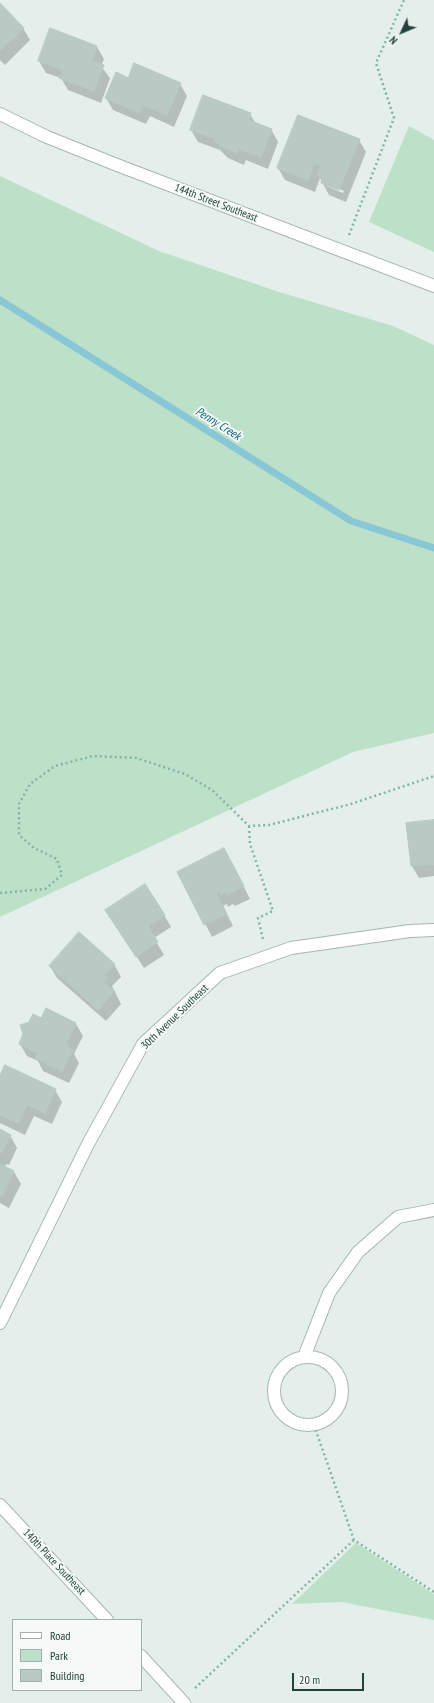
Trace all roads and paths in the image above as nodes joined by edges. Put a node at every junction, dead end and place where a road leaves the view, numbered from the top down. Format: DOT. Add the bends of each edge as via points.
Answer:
graph roads {
  1 [pos="404,0"];
  2 [pos="0,114"];
  3 [pos="342,252"];
  4 [pos="434,286"];
  5 [pos="434,776"];
  6 [pos="249,826"];
  7 [pos="0,893"];
  8 [pos="434,930"];
  9 [pos="267,957"];
  10 [pos="434,1210"];
  11 [pos="0,1323"];
  12 [pos="304,1356"];
  13 [pos="314,1425"];
  14 [pos="0,1505"];
  15 [pos="354,1540"];
  16 [pos="434,1592"];
  17 [pos="106,1619"];
  18 [pos="142,1657"];
  19 [pos="183,1702"];
  1 -- 3 [label="path" via="376,63 394,118"];
  2 -- 3 [label="street, 144th Street Southeast" via="47,137"];
  3 -- 4 [label="street, 144th Street Southeast"];
  5 -- 6 [label="path" via="351,804 269,825"];
  6 -- 7 [label="path" via="212,790 185,774 136,758 94,756 55,766 30,784 19,804 19,835 34,848 57,859 62,875 45,889"];
  6 -- 9 [label="path" via="250,844 273,912 258,918"];
  8 -- 9 [label="street, 30th Avenue Southeast" via="410,931 291,948"];
  9 -- 11 [label="street, 30th Avenue Southeast" via="220,973 143,1044 88,1144"];
  10 -- 12 [label="street" via="398,1217 358,1252 329,1292"];
  12 -- 13 [label="street" via="316,1357 327,1362 341,1380 343,1392 334,1413 325,1421"];
  12 -- 13 [label="street" via="294,1359 277,1374 273,1396 284,1416 293,1422"];
  13 -- 15 [label="path"];
  14 -- 17 [label="street, 140th Place Southeast"];
  15 -- 16 [label="path"];
  15 -- 19 [label="path"];
  18 -- 19 [label="street"];
}
